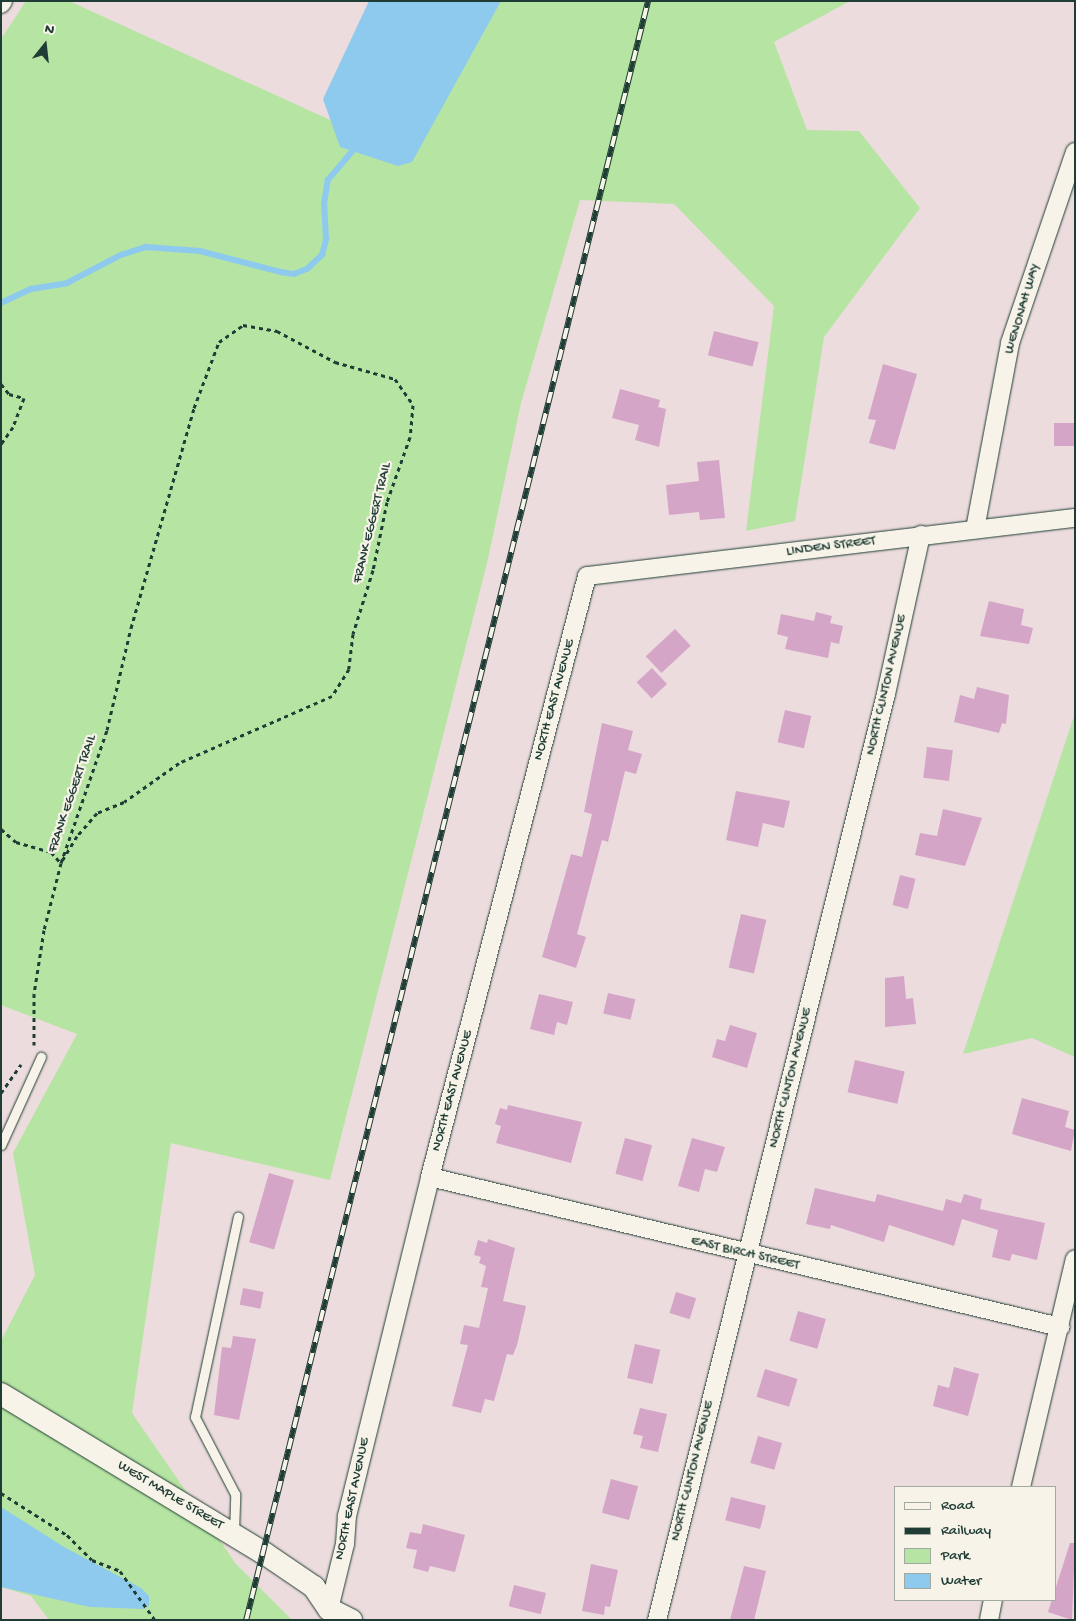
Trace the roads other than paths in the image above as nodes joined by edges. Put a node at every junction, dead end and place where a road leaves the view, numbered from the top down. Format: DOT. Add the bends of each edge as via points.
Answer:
graph roads {
  1 [pos="1075,152"];
  2 [pos="1075,518"];
  3 [pos="975,529"];
  4 [pos="921,536"];
  5 [pos="587,576"];
  6 [pos="41,1057"];
  7 [pos="1,1145"];
  8 [pos="430,1177"];
  9 [pos="238,1217"];
  10 [pos="746,1255"];
  11 [pos="1075,1259"];
  12 [pos="1060,1328"];
  13 [pos="1,1394"];
  14 [pos="1021,1486"];
  15 [pos="234,1535"];
  16 [pos="994,1601"];
  17 [pos="328,1609"];
  18 [pos="351,1620"];
  19 [pos="657,1620"];
  20 [pos="988,1620"];
  1 -- 3 [label="street, WENONAH WAY" via="1010,343"];
  2 -- 3 [label="street, LINDEN STREET"];
  3 -- 4 [label="street, LINDEN STREET"];
  4 -- 5 [label="street, LINDEN STREET"];
  4 -- 10 [label="street, NORTH CLINTON AVENUE" via="886,694"];
  5 -- 8 [label="street, NORTH EAST AVENUE"];
  6 -- 7 [label="lane"];
  8 -- 10 [label="street, EAST BIRCH STREET"];
  8 -- 17 [label="street, NORTH EAST AVENUE" via="346,1516 345,1544"];
  9 -- 15 [label="lane" via="195,1417 235,1494"];
  10 -- 12 [label="street, EAST BIRCH STREET"];
  10 -- 19 [label="street, NORTH CLINTON AVENUE"];
  11 -- 12 [label="street"];
  12 -- 14 [label="street"];
  13 -- 15 [label="street, WEST MAPLE STREET"];
  15 -- 17 [label="street, WEST MAPLE STREET" via="314,1587"];
  16 -- 20 [label="street"];
  17 -- 18 [label="street"];
}
